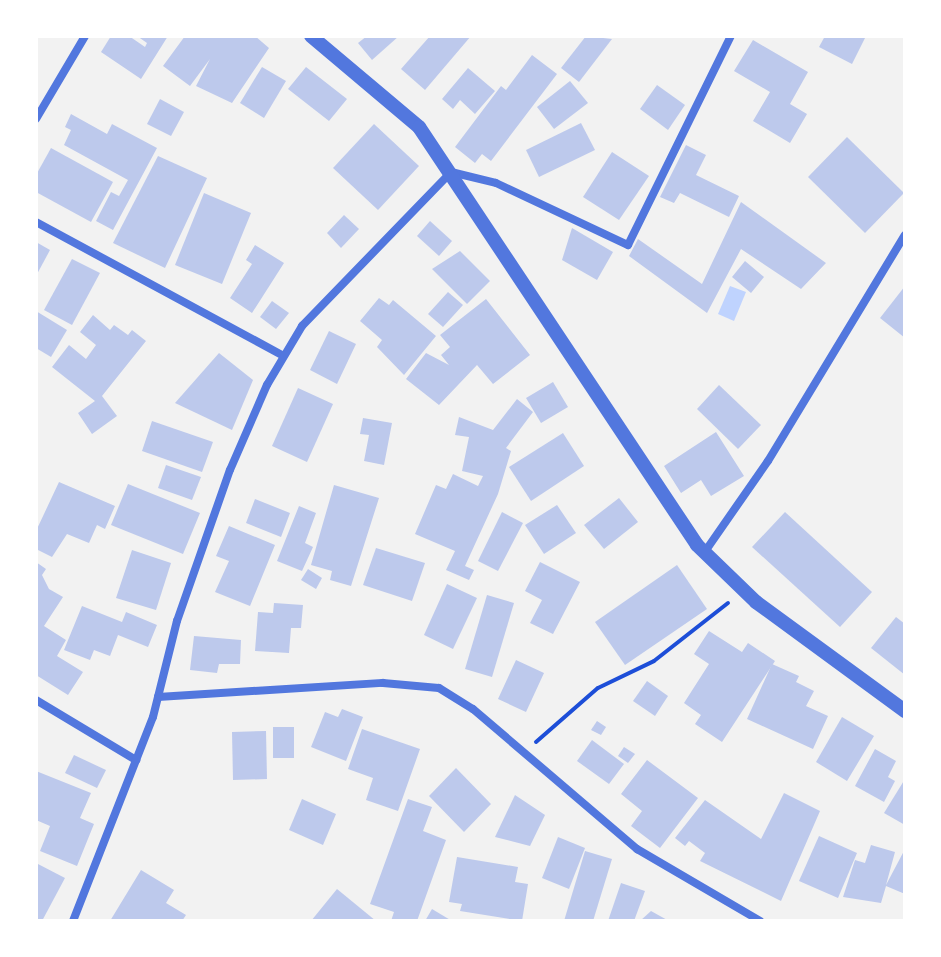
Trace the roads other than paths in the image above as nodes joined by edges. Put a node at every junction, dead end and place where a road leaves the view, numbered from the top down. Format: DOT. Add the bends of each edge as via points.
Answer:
graph roads {
  1 [pos="85,36"];
  2 [pos="311,36"];
  3 [pos="731,36"];
  4 [pos="36,119"];
  5 [pos="451,172"];
  6 [pos="36,222"];
  7 [pos="905,235"];
  8 [pos="282,355"];
  9 [pos="704,553"];
  10 [pos="158,697"];
  11 [pos="36,700"];
  12 [pos="905,711"];
  13 [pos="136,760"];
  14 [pos="73,921"];
  15 [pos="760,921"];
  1 -- 4 [label="street"];
  2 -- 5 [label="street" via="400,108"];
  3 -- 5 [label="street" via="628,245 496,183"];
  5 -- 8 [label="street" via="332,293"];
  5 -- 9 [label="street"];
  6 -- 8 [label="street"];
  7 -- 9 [label="street" via="768,461"];
  8 -- 10 [label="street" via="203,544"];
  9 -- 12 [label="street" via="741,590"];
  10 -- 13 [label="street"];
  10 -- 15 [label="street" via="422,685 458,698 649,857"];
  11 -- 13 [label="street"];
  13 -- 14 [label="street"];
}
